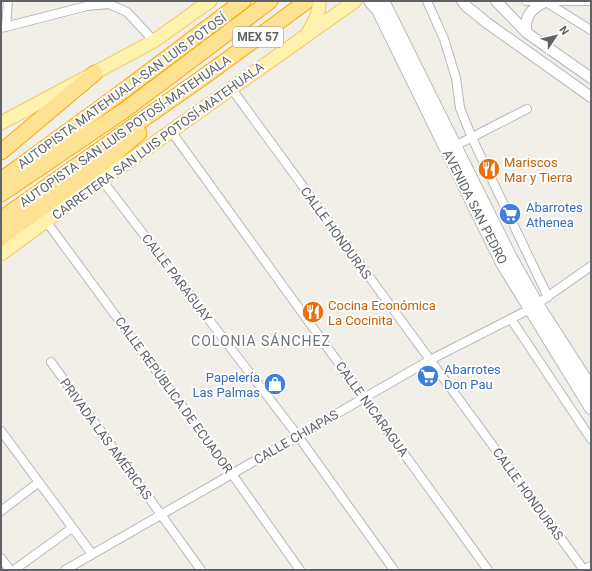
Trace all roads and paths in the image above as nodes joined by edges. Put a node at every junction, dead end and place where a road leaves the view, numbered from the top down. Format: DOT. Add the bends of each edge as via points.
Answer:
graph roads {
  1 [pos="8,1"];
  2 [pos="210,1"];
  3 [pos="243,1"];
  4 [pos="270,1"];
  5 [pos="307,1"];
  6 [pos="319,1"];
  7 [pos="355,1"];
  8 [pos="370,1"];
  9 [pos="383,1"];
  10 [pos="427,1"];
  11 [pos="462,1"];
  12 [pos="496,1"];
  13 [pos="526,1"];
  14 [pos="591,1"];
  15 [pos="545,2"];
  16 [pos="87,4"];
  17 [pos="4,27"];
  18 [pos="591,30"];
  19 [pos="308,33"];
  20 [pos="527,33"];
  21 [pos="154,41"];
  22 [pos="558,55"];
  23 [pos="550,67"];
  24 [pos="95,72"];
  25 [pos="209,73"];
  26 [pos="591,78"];
  27 [pos="231,88"];
  28 [pos="591,97"];
  29 [pos="527,109"];
  30 [pos="1,123"];
  31 [pos="171,131"];
  32 [pos="472,138"];
  33 [pos="58,147"];
  34 [pos="451,148"];
  35 [pos="1,152"];
  36 [pos="1,180"];
  37 [pos="102,180"];
  38 [pos="1,194"];
  39 [pos="1,219"];
  40 [pos="46,221"];
  41 [pos="1,237"];
  42 [pos="1,254"];
  43 [pos="591,266"];
  44 [pos="548,297"];
  45 [pos="533,307"];
  46 [pos="511,318"];
  47 [pos="430,360"];
  48 [pos="51,362"];
  49 [pos="591,388"];
  50 [pos="364,398"];
  51 [pos="591,408"];
  52 [pos="2,436"];
  53 [pos="298,436"];
  54 [pos="591,439"];
  55 [pos="232,474"];
  56 [pos="39,482"];
  57 [pos="1,510"];
  58 [pos="161,515"];
  59 [pos="72,528"];
  60 [pos="92,554"];
  61 [pos="1,558"];
  62 [pos="591,567"];
  63 [pos="10,570"];
  64 [pos="14,570"];
  65 [pos="66,570"];
  66 [pos="201,570"];
  67 [pos="300,570"];
  68 [pos="394,570"];
  69 [pos="488,570"];
  70 [pos="584,570"];
  1 -- 17 [label="street"];
  2 -- 21 [label="main road"];
  3 -- 33 [label="highway, AUTOPISTA MATEHUALA-SAN LUIS POTOSÍ / MEX 57"];
  4 -- 33 [label="highway" via="126,110"];
  5 -- 25 [label="highway, AUTOPISTA SAN LUIS POTOSÍ-MATEHUALA / MEX 57"];
  6 -- 19 [label="main road" via="316,20"];
  7 -- 19 [label="main road, CARRETERA SAN LUIS POTOSÍ-MATEHUALA"];
  8 -- 34 [label="main road, AVENIDA SAN PEDRO" via="378,10"];
  9 -- 34 [label="main road, AVENIDA SAN PEDRO"];
  10 -- 32 [label="street" via="444,39 456,78 460,108"];
  11 -- 23 [label="street" via="487,23"];
  12 -- 20 [label="street"];
  13 -- 15 [label="street"];
  14 -- 15 [label="street"];
  15 -- 18 [label="street"];
  15 -- 20 [label="street" via="530,12 525,26"];
  16 -- 17 [label="street"];
  16 -- 21 [label="street" via="109,4 127,12"];
  19 -- 27 [label="main road, CARRETERA SAN LUIS POTOSÍ-MATEHUALA"];
  20 -- 22 [label="street"];
  21 -- 24 [label="main road"];
  22 -- 23 [label="street"];
  22 -- 26 [label="street"];
  23 -- 28 [label="street"];
  24 -- 30 [label="main road"];
  24 -- 35 [label="highway"];
  25 -- 39 [label="highway, AUTOPISTA SAN LUIS POTOSÍ-MATEHUALA / MEX 57"];
  25 -- 41 [label="highway" via="105,162"];
  27 -- 31 [label="main road, CARRETERA SAN LUIS POTOSÍ-MATEHUALA"];
  27 -- 47 [label="street, CALLE HONDURAS"];
  29 -- 32 [label="street"];
  31 -- 37 [label="main road, CARRETERA SAN LUIS POTOSÍ-MATEHUALA"];
  31 -- 50 [label="street, CALLE NICARAGUA"];
  32 -- 34 [label="street"];
  32 -- 44 [label="street"];
  33 -- 36 [label="highway, AUTOPISTA MATEHUALA-SAN LUIS POTOSÍ / MEX 57"];
  33 -- 38 [label="highway"];
  34 -- 45 [label="main road, AVENIDA SAN PEDRO" via="511,258"];
  37 -- 40 [label="main road, CARRETERA SAN LUIS POTOSÍ-MATEHUALA"];
  37 -- 53 [label="street, CALLE PARAGUAY"];
  40 -- 42 [label="main road, CARRETERA SAN LUIS POTOSÍ-MATEHUALA"];
  40 -- 55 [label="street, CALLE REPÚBLICA DE ECUADOR"];
  43 -- 44 [label="street, CALLE CHIAPAS"];
  44 -- 45 [label="street, CALLE CHIAPAS"];
  45 -- 46 [label="street, CALLE CHIAPAS"];
  45 -- 49 [label="main road, AVENIDA SAN PEDRO"];
  45 -- 51 [label="main road, AVENIDA SAN PEDRO"];
  46 -- 47 [label="street, CALLE CHIAPAS"];
  46 -- 54 [label="street"];
  47 -- 50 [label="street, CALLE CHIAPAS"];
  47 -- 70 [label="street, CALLE HONDURAS"];
  48 -- 58 [label="street, PRIVADA LAS AMÉRICAS"];
  50 -- 53 [label="street, CALLE CHIAPAS"];
  50 -- 69 [label="street, CALLE NICARAGUA"];
  52 -- 56 [label="street"];
  53 -- 55 [label="street, CALLE CHIAPAS"];
  53 -- 68 [label="street, CALLE PARAGUAY"];
  55 -- 58 [label="street, CALLE CHIAPAS"];
  55 -- 67 [label="street, CALLE REPÚBLICA DE ECUADOR"];
  56 -- 57 [label="street"];
  56 -- 59 [label="street"];
  58 -- 60 [label="street, CALLE CHIAPAS"];
  58 -- 66 [label="street, PRIVADA LAS AMÉRICAS"];
  59 -- 60 [label="street"];
  59 -- 64 [label="street"];
  60 -- 65 [label="street, CALLE CHIAPAS"];
  61 -- 63 [label="street"];
  62 -- 70 [label="street"];
}
